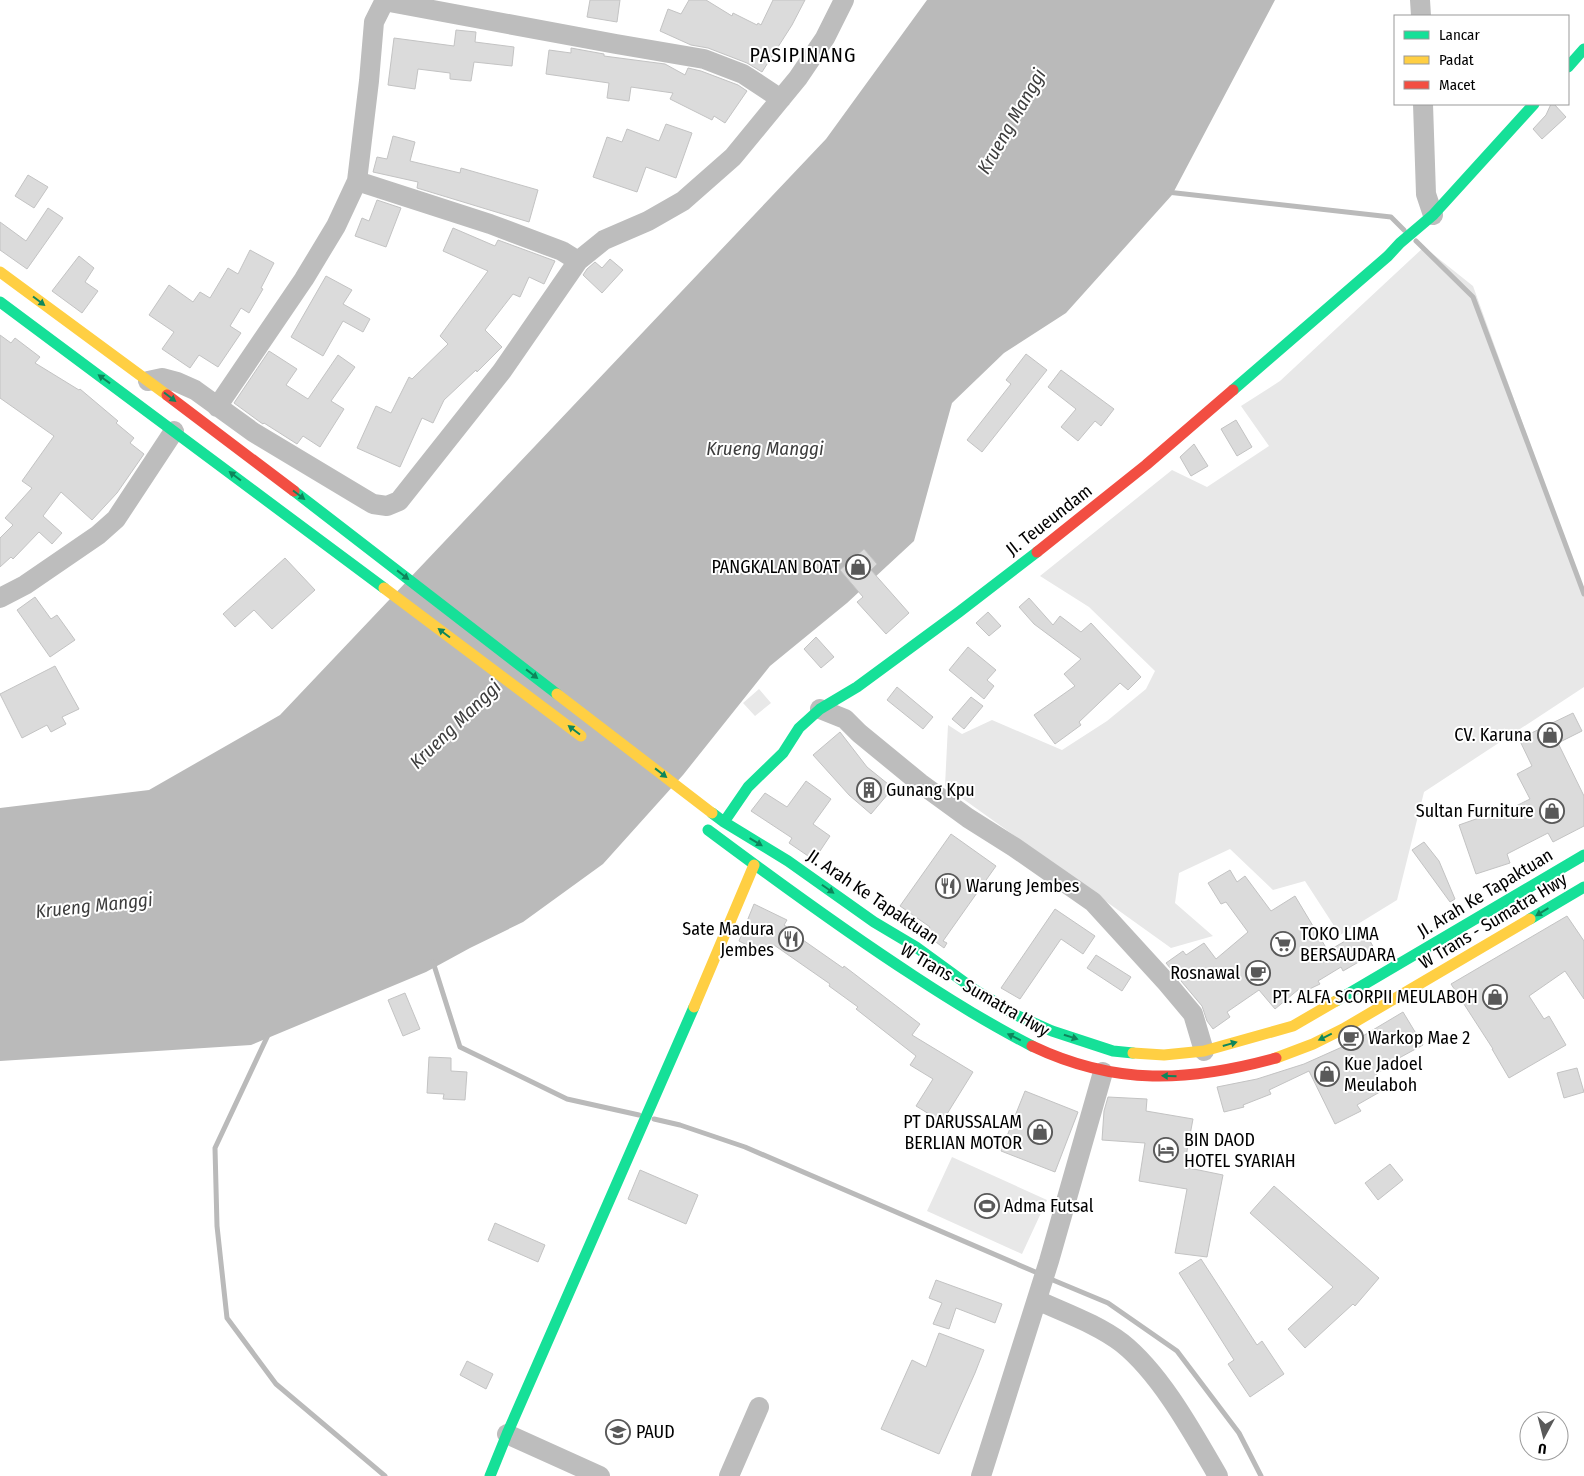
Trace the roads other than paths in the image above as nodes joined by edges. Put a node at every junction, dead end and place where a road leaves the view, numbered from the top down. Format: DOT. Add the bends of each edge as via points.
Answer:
graph roads {
  1 [pos="844,0"];
  2 [pos="1420,0"];
  3 [pos="385,1"];
  4 [pos="1421,15"];
  5 [pos="1584,49"];
  6 [pos="1569,66"];
  7 [pos="781,99"];
  8 [pos="1423,105"];
  9 [pos="1533,105"];
  10 [pos="357,181"];
  11 [pos="1433,216"];
  12 [pos="578,261"];
  13 [pos="0,272"];
  14 [pos="0,302"];
  15 [pos="148,381"];
  16 [pos="217,407"];
  17 [pos="174,431"];
  18 [pos="0,598"];
  19 [pos="820,709"];
  20 [pos="589,742"];
  21 [pos="724,822"];
  22 [pos="701,826"];
  23 [pos="1584,854"];
  24 [pos="754,865"];
  25 [pos="1584,887"];
  26 [pos="1204,1051"];
  27 [pos="1103,1072"];
  28 [pos="1038,1296"];
  29 [pos="759,1407"];
  30 [pos="508,1434"];
  31 [pos="490,1476"];
  32 [pos="600,1476"];
  33 [pos="730,1476"];
  34 [pos="981,1476"];
  35 [pos="1218,1476"];
  1 -- 7 [label="street" via="825,38"];
  2 -- 4 [label="street"];
  3 -- 7 [label="street" via="704,59 743,74"];
  3 -- 10 [label="street" via="374,22"];
  5 -- 6 [label="main road"];
  7 -- 12 [label="street" via="734,157 683,202 604,240"];
  8 -- 11 [label="street" via="1426,194"];
  9 -- 11 [label="main road, JI. Teueundam"];
  10 -- 12 [label="street" via="490,224 562,251"];
  10 -- 16 [label="street" via="336,226 304,279"];
  11 -- 19 [label="main road, JI. Teueundam" via="1139,471 960,612 857,687"];
  12 -- 16 [label="street" via="502,371 399,501 387,506 373,504 252,432"];
  13 -- 15 [label="main road, JI. Arah Ke Tapaktuan, one-way"];
  17 -- 14 [label="main road, one-way"];
  15 -- 16 [label="street" via="162,378 176,382 195,390"];
  15 -- 21 [label="main road, JI. Arah Ke Tapaktuan, one-way"];
  17 -- 18 [label="street" via="116,519 25,585"];
  20 -- 17 [label="main road, one-way"];
  19 -- 21 [label="main road, JI. Teueundam" via="798,728 783,753 748,787"];
  19 -- 26 [label="street" via="852,726 920,783 1093,902 1193,1014"];
  21 -- 26 [label="main road, JI. Arah Ke Tapaktuan, one-way" via="788,861 975,990 1025,1019 1113,1051 1164,1055"];
  22 -- 24 [label="main road, W Trans - Sumatra Hwy"];
  26 -- 23 [label="main road, JI. Arah Ke Tapaktuan, one-way" via="1294,1026"];
  27 -- 24 [label="main road, W Trans - Sumatra Hwy, one-way" via="1058,1058 977,1017 880,954"];
  24 -- 30 [label="main road"];
  25 -- 27 [label="main road, W Trans - Sumatra Hwy, one-way" via="1354,1023 1298,1050 1260,1062 1195,1075 1126,1076"];
  27 -- 28 [label="street"];
  28 -- 34 [label="street"];
  28 -- 35 [label="street" via="1122,1343 1148,1368 1174,1402"];
  29 -- 33 [label="street"];
  30 -- 31 [label="main road"];
  30 -- 32 [label="street"];
}
